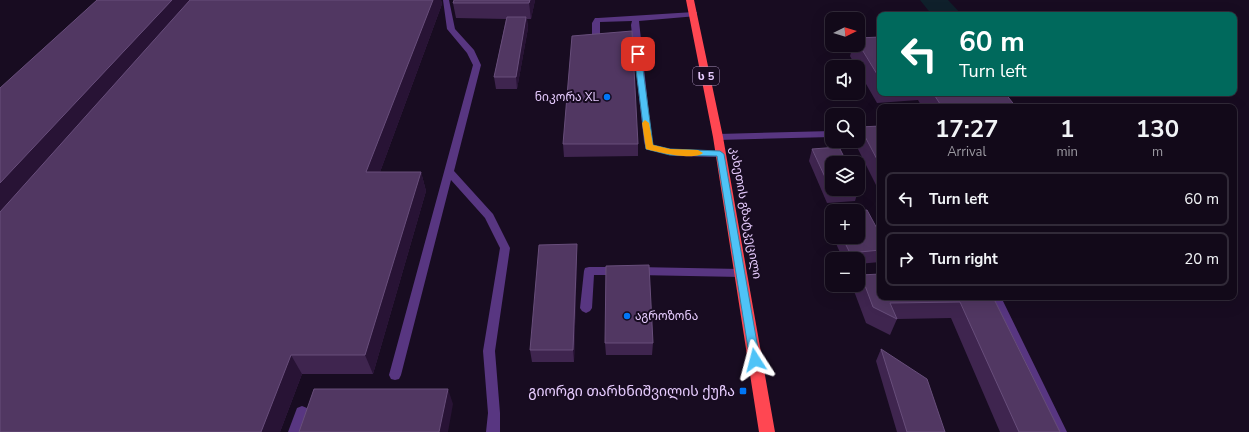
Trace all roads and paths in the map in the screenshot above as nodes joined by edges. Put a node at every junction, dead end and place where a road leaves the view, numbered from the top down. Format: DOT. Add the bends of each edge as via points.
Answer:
graph roads {
  1 [pos="446,0"];
  2 [pos="690,0"];
  3 [pos="694,14"];
  4 [pos="643,18"];
  5 [pos="596,37"];
  6 [pos="825,134"];
  7 [pos="718,137"];
  8 [pos="720,154"];
  9 [pos="449,172"];
  10 [pos="741,273"];
  11 [pos="996,300"];
  12 [pos="586,308"];
  13 [pos="395,375"];
  14 [pos="302,412"];
  15 [pos="295,432"];
  16 [pos="493,432"];
  17 [pos="767,432"];
  18 [pos="1060,432"];
  1 -- 9 [label="lane" via="452,29 471,52 477,65"];
  2 -- 3 [label="highway, კახეთის გზატკეცილი / ს 5"];
  3 -- 4 [label="lane"];
  3 -- 7 [label="highway, კახეთის გზატკეცილი / ს 5"];
  4 -- 5 [label="lane" via="598,20"];
  4 -- 8 [label="lane" via="636,20 635,25 649,147 670,152"];
  6 -- 7 [label="lane"];
  7 -- 8 [label="highway, კახეთის გზატკეცილი / ს 5"];
  8 -- 10 [label="highway, კახეთის გზატკეცილი / ს 5"];
  9 -- 13 [label="lane"];
  9 -- 16 [label="lane" via="489,216 505,248 489,351"];
  10 -- 12 [label="lane" via="588,271"];
  10 -- 17 [label="highway, კახეთის გზატკეცილი / ს 5"];
  11 -- 18 [label="lane"];
  14 -- 15 [label="lane"];
}
